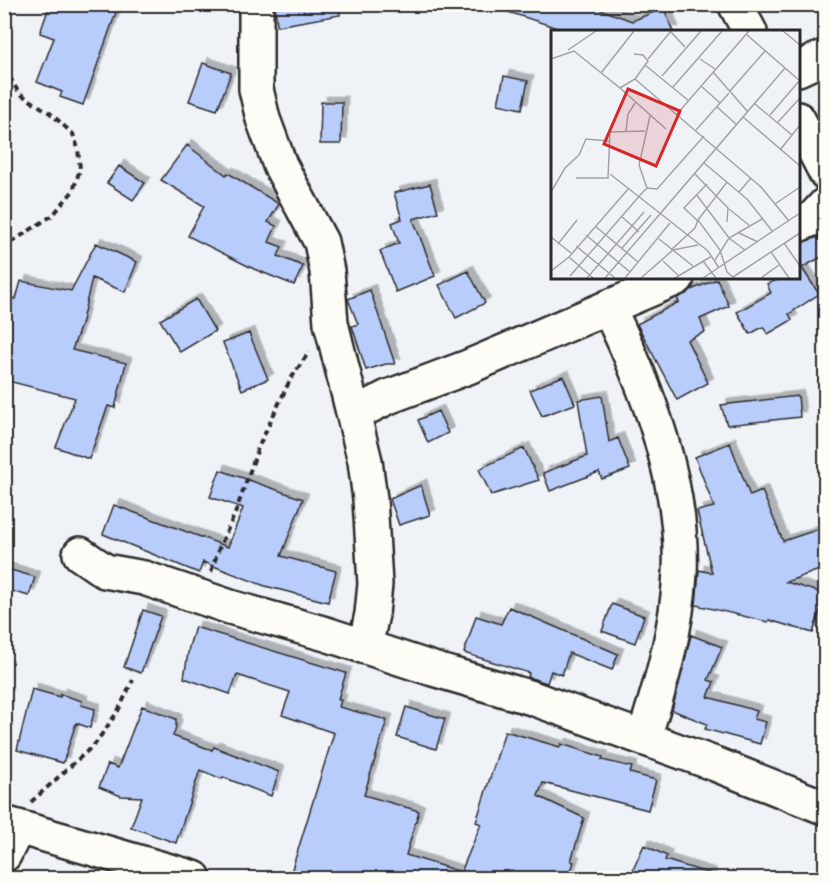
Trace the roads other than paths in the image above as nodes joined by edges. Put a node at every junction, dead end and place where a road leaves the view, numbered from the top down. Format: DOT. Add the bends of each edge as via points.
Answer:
graph roads {
  1 [pos="256,4"];
  2 [pos="735,4"];
  3 [pos="749,30"];
  4 [pos="825,56"];
  5 [pos="800,68"];
  6 [pos="800,123"];
  7 [pos="825,173"];
  8 [pos="825,204"];
  9 [pos="800,224"];
  10 [pos="675,279"];
  11 [pos="608,307"];
  12 [pos="354,414"];
  13 [pos="80,554"];
  14 [pos="365,647"];
  15 [pos="644,737"];
  16 [pos="825,808"];
  17 [pos="9,835"];
  18 [pos="194,879"];
  1 -- 12 [label="street" via="256,90 280,165 321,242 332,323"];
  2 -- 3 [label="street"];
  4 -- 5 [label="street"];
  6 -- 7 [label="street"];
  8 -- 9 [label="street" via="812,219"];
  10 -- 11 [label="street"];
  11 -- 12 [label="street"];
  11 -- 15 [label="street" via="656,421 679,540 680,574 671,633"];
  12 -- 14 [label="street" via="365,461 374,549 374,594"];
  13 -- 14 [label="street" via="105,571 144,578"];
  14 -- 15 [label="street"];
  15 -- 16 [label="street"];
  17 -- 18 [label="street"];
}
